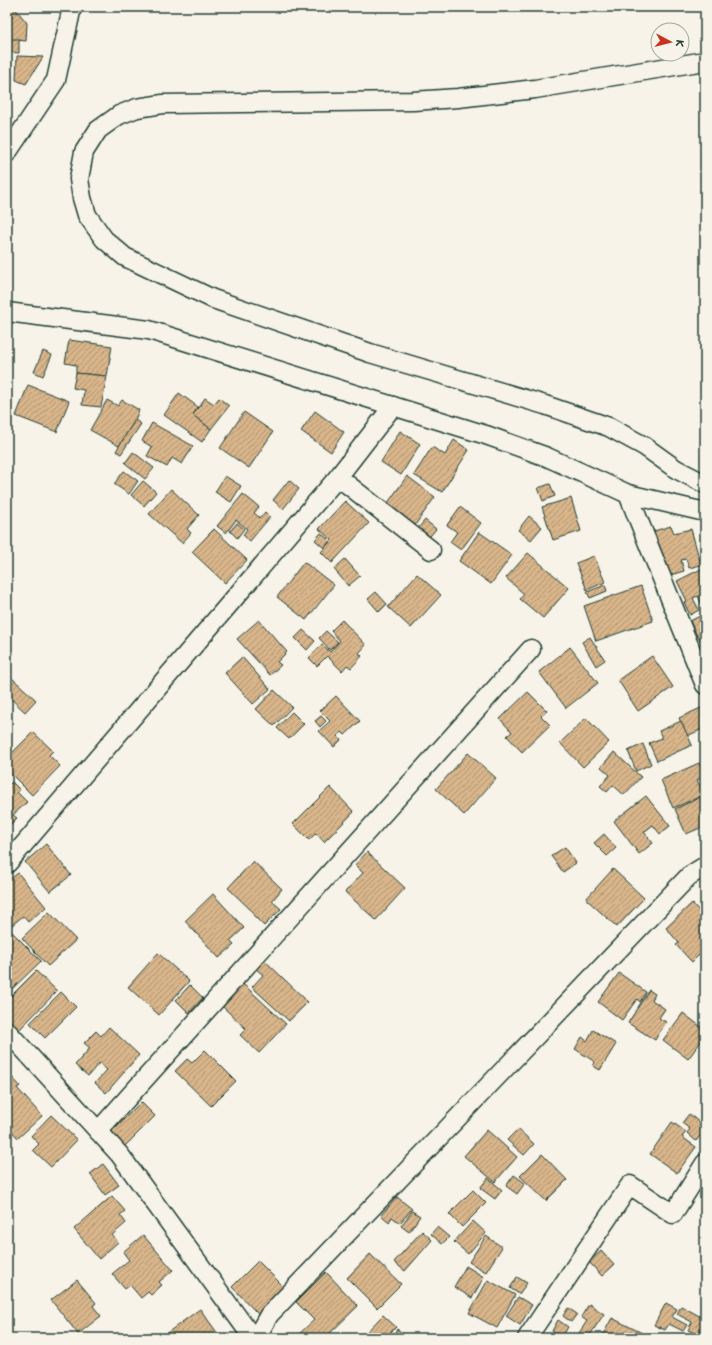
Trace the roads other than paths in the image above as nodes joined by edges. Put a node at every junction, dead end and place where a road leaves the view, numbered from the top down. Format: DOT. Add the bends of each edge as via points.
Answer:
graph roads {
  1 [pos="72,7"];
  2 [pos="705,62"];
  3 [pos="7,153"];
  4 [pos="7,312"];
  5 [pos="393,406"];
  6 [pos="338,477"];
  7 [pos="705,484"];
  8 [pos="628,494"];
  9 [pos="705,512"];
  10 [pos="431,550"];
  11 [pos="531,649"];
  12 [pos="705,685"];
  13 [pos="7,864"];
  14 [pos="705,866"];
  15 [pos="7,1031"];
  16 [pos="98,1131"];
  17 [pos="705,1163"];
  18 [pos="253,1338"];
  19 [pos="256,1338"];
  20 [pos="528,1338"];
  1 -- 3 [label="street" via="56,80"];
  2 -- 7 [label="street" via="458,98 413,101 163,104 137,108 119,115 98,130 84,152 79,179 88,215 104,239 125,257 213,299 370,353 546,405 609,427"];
  4 -- 5 [label="street" via="149,330"];
  5 -- 6 [label="street"];
  5 -- 8 [label="street" via="547,457"];
  6 -- 10 [label="street"];
  6 -- 13 [label="street"];
  8 -- 9 [label="street"];
  8 -- 12 [label="street"];
  11 -- 16 [label="street"];
  14 -- 19 [label="street" via="689,876 269,1315"];
  15 -- 16 [label="street"];
  16 -- 18 [label="street" via="120,1155"];
  17 -- 20 [label="street" via="673,1214 630,1185"];
}
